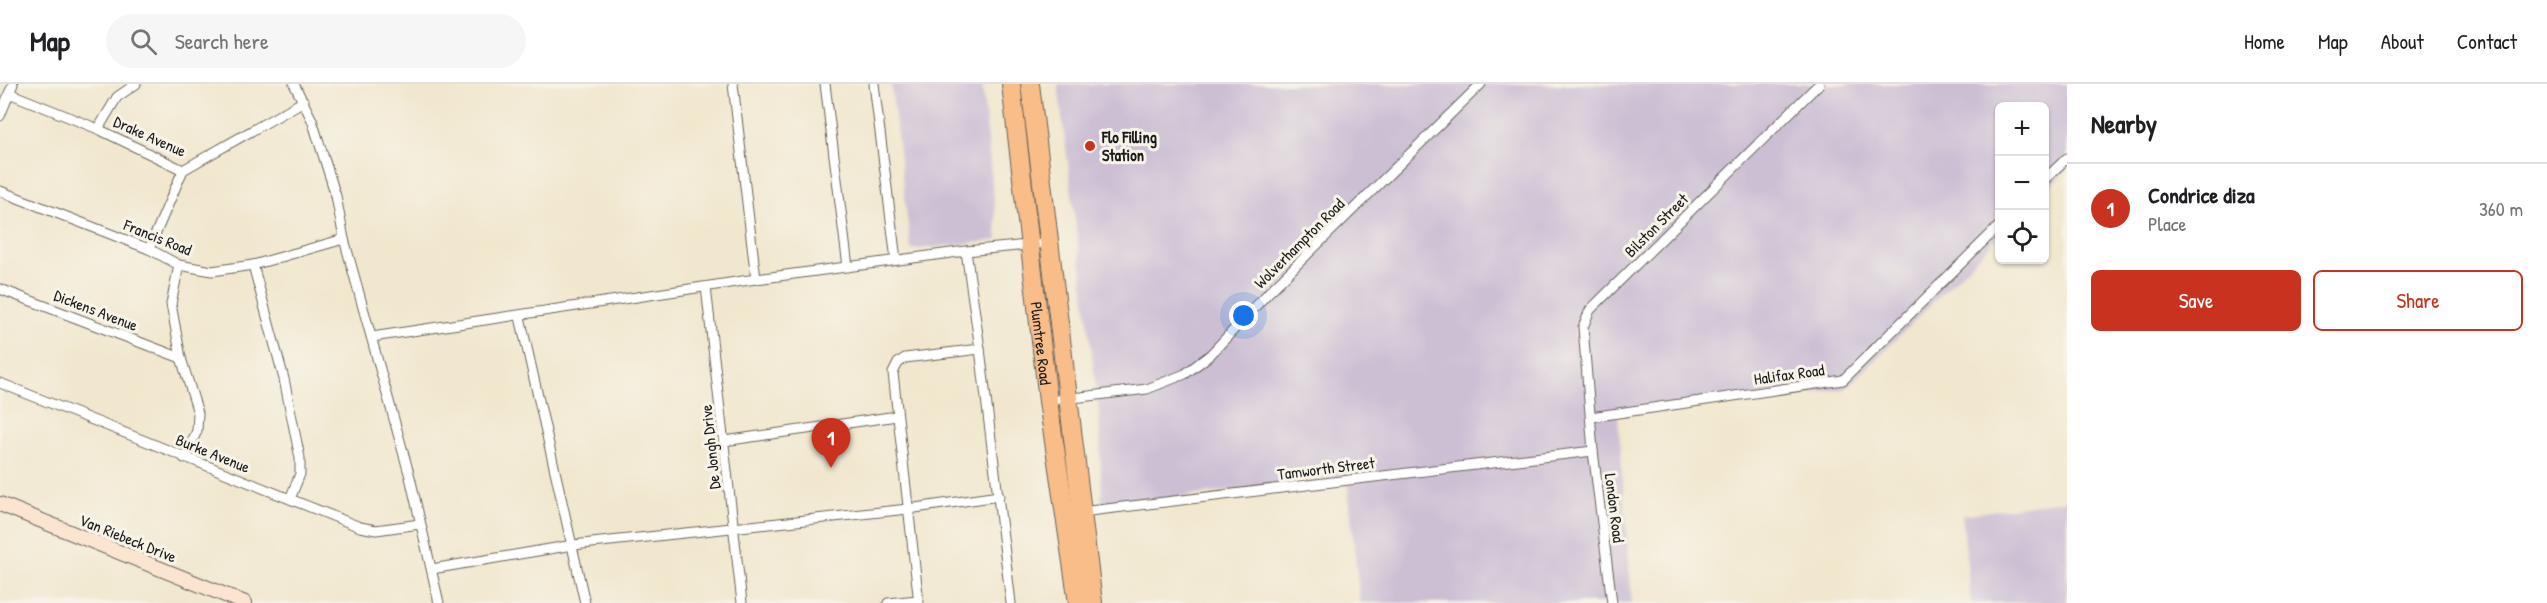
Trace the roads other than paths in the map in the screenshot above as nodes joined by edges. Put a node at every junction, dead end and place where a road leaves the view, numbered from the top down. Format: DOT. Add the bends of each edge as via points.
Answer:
graph roads {
  1 [pos="136,84"];
  2 [pos="294,84"];
  3 [pos="733,84"];
  4 [pos="825,84"];
  5 [pos="874,84"];
  6 [pos="1011,84"];
  7 [pos="1030,84"];
  8 [pos="1481,84"];
  9 [pos="1820,84"];
  10 [pos="11,89"];
  11 [pos="304,101"];
  12 [pos="0,116"];
  13 [pos="98,129"];
  14 [pos="2067,158"];
  15 [pos="183,170"];
  16 [pos="2049,175"];
  17 [pos="0,191"];
  18 [pos="1995,230"];
  19 [pos="344,239"];
  20 [pos="1048,243"];
  21 [pos="1029,245"];
  22 [pos="149,249"];
  23 [pos="966,251"];
  24 [pos="896,260"];
  25 [pos="179,265"];
  26 [pos="253,265"];
  27 [pos="848,267"];
  28 [pos="756,279"];
  29 [pos="706,287"];
  30 [pos="0,289"];
  31 [pos="520,316"];
  32 [pos="372,337"];
  33 [pos="981,349"];
  34 [pos="181,358"];
  35 [pos="0,383"];
  36 [pos="1067,398"];
  37 [pos="1048,400"];
  38 [pos="897,416"];
  39 [pos="1591,417"];
  40 [pos="724,441"];
  41 [pos="1593,451"];
  42 [pos="184,458"];
  43 [pos="999,496"];
  44 [pos="290,499"];
  45 [pos="0,504"];
  46 [pos="908,509"];
  47 [pos="1082,512"];
  48 [pos="1064,514"];
  49 [pos="420,524"];
  50 [pos="734,528"];
  51 [pos="573,546"];
  52 [pos="432,569"];
  53 [pos="919,601"];
  54 [pos="244,603"];
  55 [pos="439,603"];
  56 [pos="585,603"];
  57 [pos="742,603"];
  58 [pos="888,603"];
  59 [pos="1011,603"];
  60 [pos="1078,603"];
  61 [pos="1093,603"];
  62 [pos="1612,603"];
  1 -- 13 [label="street" via="117,97"];
  2 -- 11 [label="street"];
  3 -- 28 [label="street"];
  4 -- 27 [label="street"];
  5 -- 24 [label="street"];
  6 -- 21 [label="highway, Plumtree Road"];
  7 -- 20 [label="highway, Plumtree Road"];
  8 -- 36 [label="street, Wolverhampton Road" via="1210,355 1185,374 1147,390"];
  9 -- 39 [label="street, Bilston Street" via="1590,310 1583,327"];
  10 -- 12 [label="street"];
  10 -- 13 [label="street, Drake Avenue"];
  11 -- 15 [label="street, Drake Avenue"];
  11 -- 19 [label="street" via="336,196"];
  13 -- 15 [label="street, Drake Avenue"];
  14 -- 16 [label="street"];
  15 -- 22 [label="street"];
  17 -- 22 [label="street, Francis Road"];
  18 -- 39 [label="street, Halifax Road" via="1843,380"];
  19 -- 26 [label="street, Francis Road"];
  19 -- 32 [label="street"];
  20 -- 21 [label="street"];
  20 -- 36 [label="highway, Plumtree Road"];
  21 -- 23 [label="street"];
  21 -- 37 [label="highway, Plumtree Road"];
  22 -- 25 [label="street, Francis Road"];
  23 -- 24 [label="street"];
  23 -- 33 [label="street"];
  24 -- 27 [label="street"];
  25 -- 26 [label="street, Francis Road" via="212,271"];
  25 -- 34 [label="street" via="171,304"];
  26 -- 44 [label="street" via="300,458 300,474"];
  27 -- 28 [label="street"];
  28 -- 29 [label="street"];
  29 -- 31 [label="street"];
  29 -- 40 [label="street, De Jongh Drive"];
  30 -- 34 [label="street, Dickens Avenue"];
  31 -- 32 [label="street"];
  31 -- 51 [label="street"];
  32 -- 49 [label="street"];
  33 -- 38 [label="street" via="901,360 893,373"];
  33 -- 43 [label="street"];
  34 -- 42 [label="street" via="198,413 196,431"];
  35 -- 42 [label="street, Burke Avenue"];
  36 -- 37 [label="street, Wolverhampton Road"];
  36 -- 47 [label="highway, Plumtree Road"];
  37 -- 48 [label="highway, Plumtree Road"];
  38 -- 40 [label="street"];
  38 -- 46 [label="street"];
  39 -- 41 [label="street, London Road"];
  40 -- 50 [label="street, De Jongh Drive"];
  41 -- 47 [label="street, Tamworth Street"];
  41 -- 62 [label="street, London Road"];
  42 -- 44 [label="street, Burke Avenue"];
  43 -- 46 [label="street"];
  43 -- 59 [label="street"];
  44 -- 49 [label="street, Burke Avenue" via="360,527 376,530"];
  45 -- 54 [label="street, Van Riebeck Drive"];
  46 -- 50 [label="street"];
  46 -- 53 [label="street"];
  47 -- 48 [label="street, Tamworth Street"];
  47 -- 61 [label="highway, Plumtree Road"];
  48 -- 60 [label="highway, Plumtree Road"];
  49 -- 52 [label="street"];
  50 -- 51 [label="street"];
  50 -- 57 [label="street, De Jongh Drive"];
  51 -- 52 [label="street"];
  51 -- 56 [label="street"];
  52 -- 55 [label="street"];
  53 -- 58 [label="street"];
}
